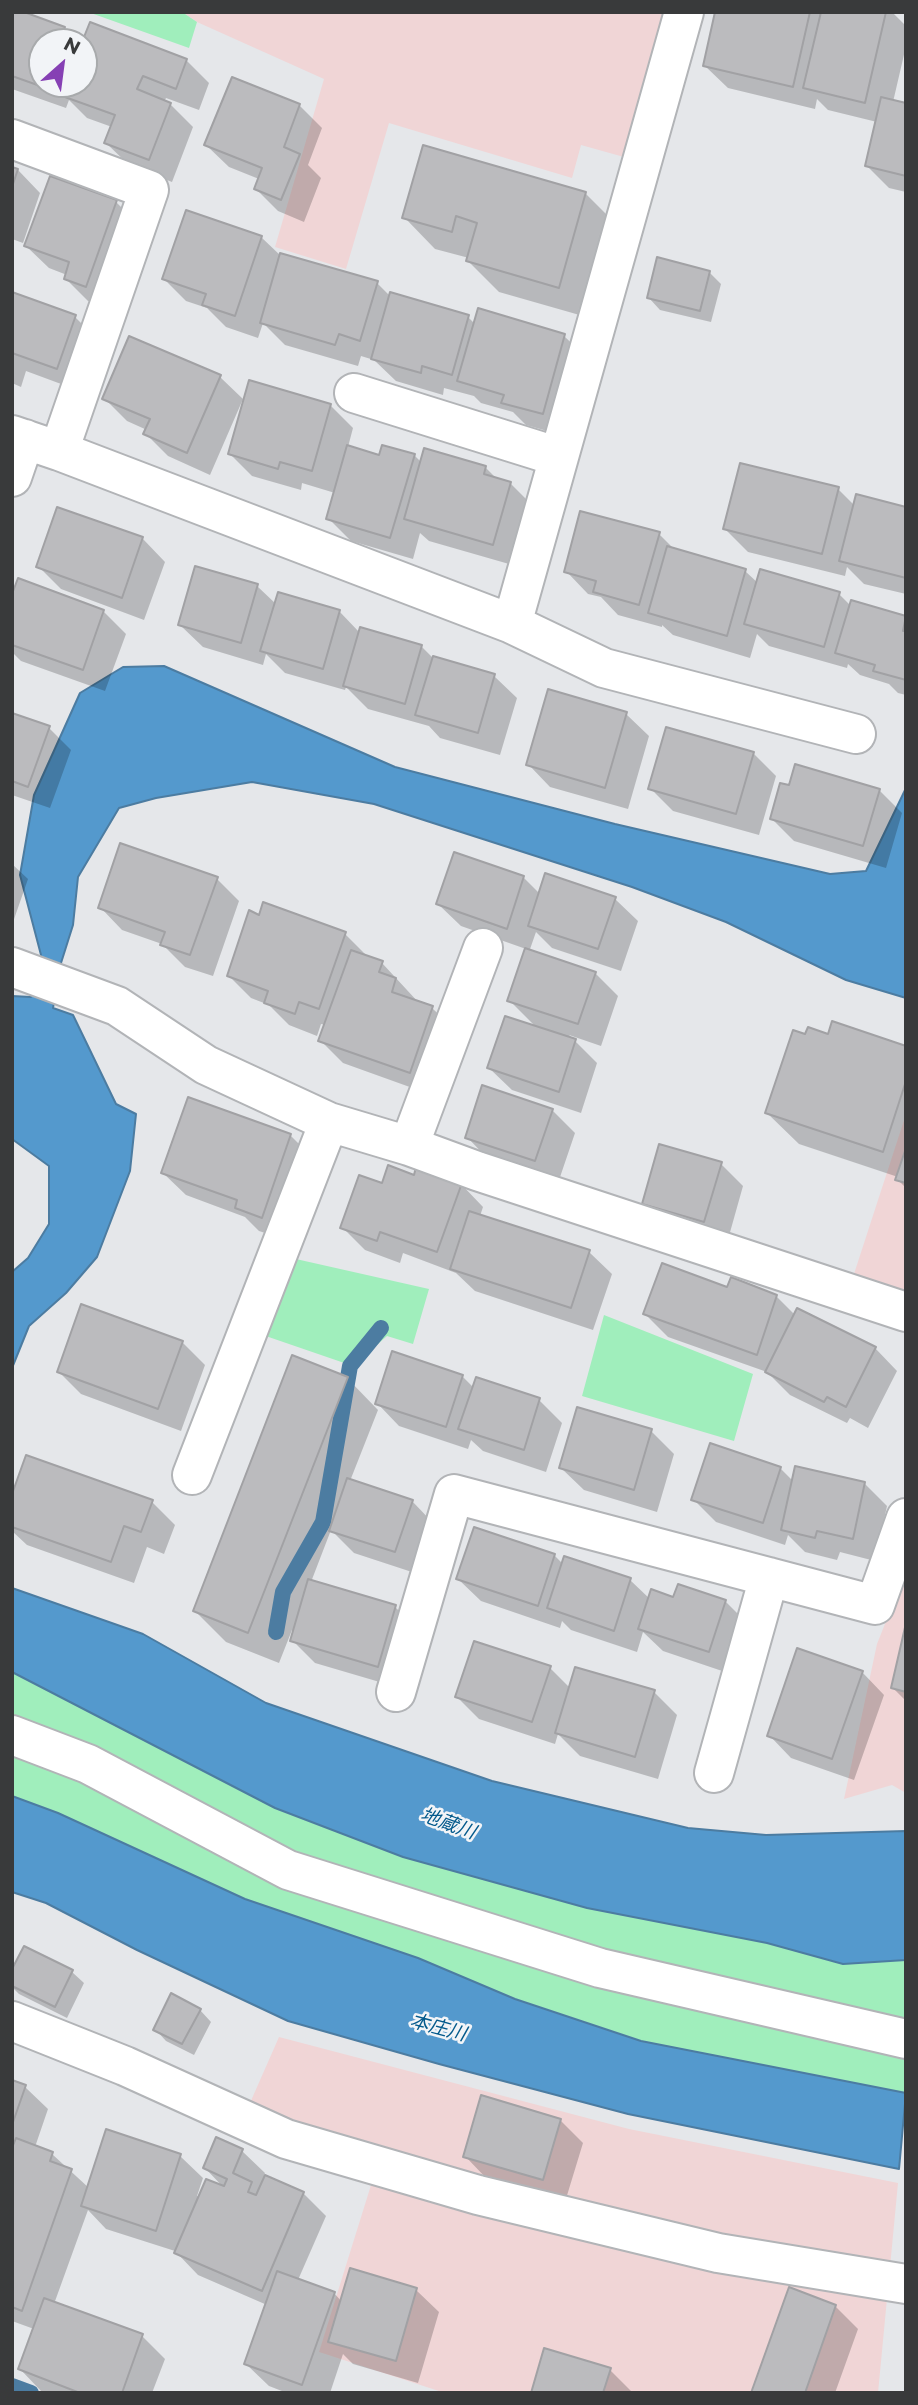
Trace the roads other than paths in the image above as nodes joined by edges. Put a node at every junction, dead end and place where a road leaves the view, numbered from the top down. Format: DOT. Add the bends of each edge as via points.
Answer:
graph roads {
  1 [pos="684,12"];
  2 [pos="12,139"];
  3 [pos="354,393"];
  4 [pos="32,442"];
  5 [pos="559,457"];
  6 [pos="12,477"];
  7 [pos="512,624"];
  8 [pos="856,734"];
  9 [pos="483,948"];
  10 [pos="18,968"];
  11 [pos="329,1122"];
  12 [pos="409,1146"];
  13 [pos="906,1312"];
  14 [pos="192,1475"];
  15 [pos="906,1518"];
  16 [pos="769,1577"];
  17 [pos="396,1692"];
  18 [pos="12,1735"];
  19 [pos="715,1773"];
  20 [pos="12,2021"];
  21 [pos="906,2039"];
  22 [pos="906,2284"];
  1 -- 5 [label="street"];
  2 -- 4 [label="street" via="149,190"];
  3 -- 5 [label="street"];
  4 -- 6 [label="street"];
  4 -- 7 [label="street"];
  5 -- 7 [label="street"];
  7 -- 8 [label="street" via="604,668"];
  9 -- 12 [label="street"];
  10 -- 11 [label="street" via="117,1006 206,1065"];
  11 -- 12 [label="street"];
  11 -- 14 [label="street"];
  12 -- 13 [label="street"];
  15 -- 16 [label="street" via="875,1605"];
  16 -- 17 [label="street" via="454,1494"];
  16 -- 19 [label="street"];
  18 -- 21 [label="street" via="88,1764 288,1870 600,1968"];
  20 -- 22 [label="street" via="299,2143 478,2195 718,2253"];
}
